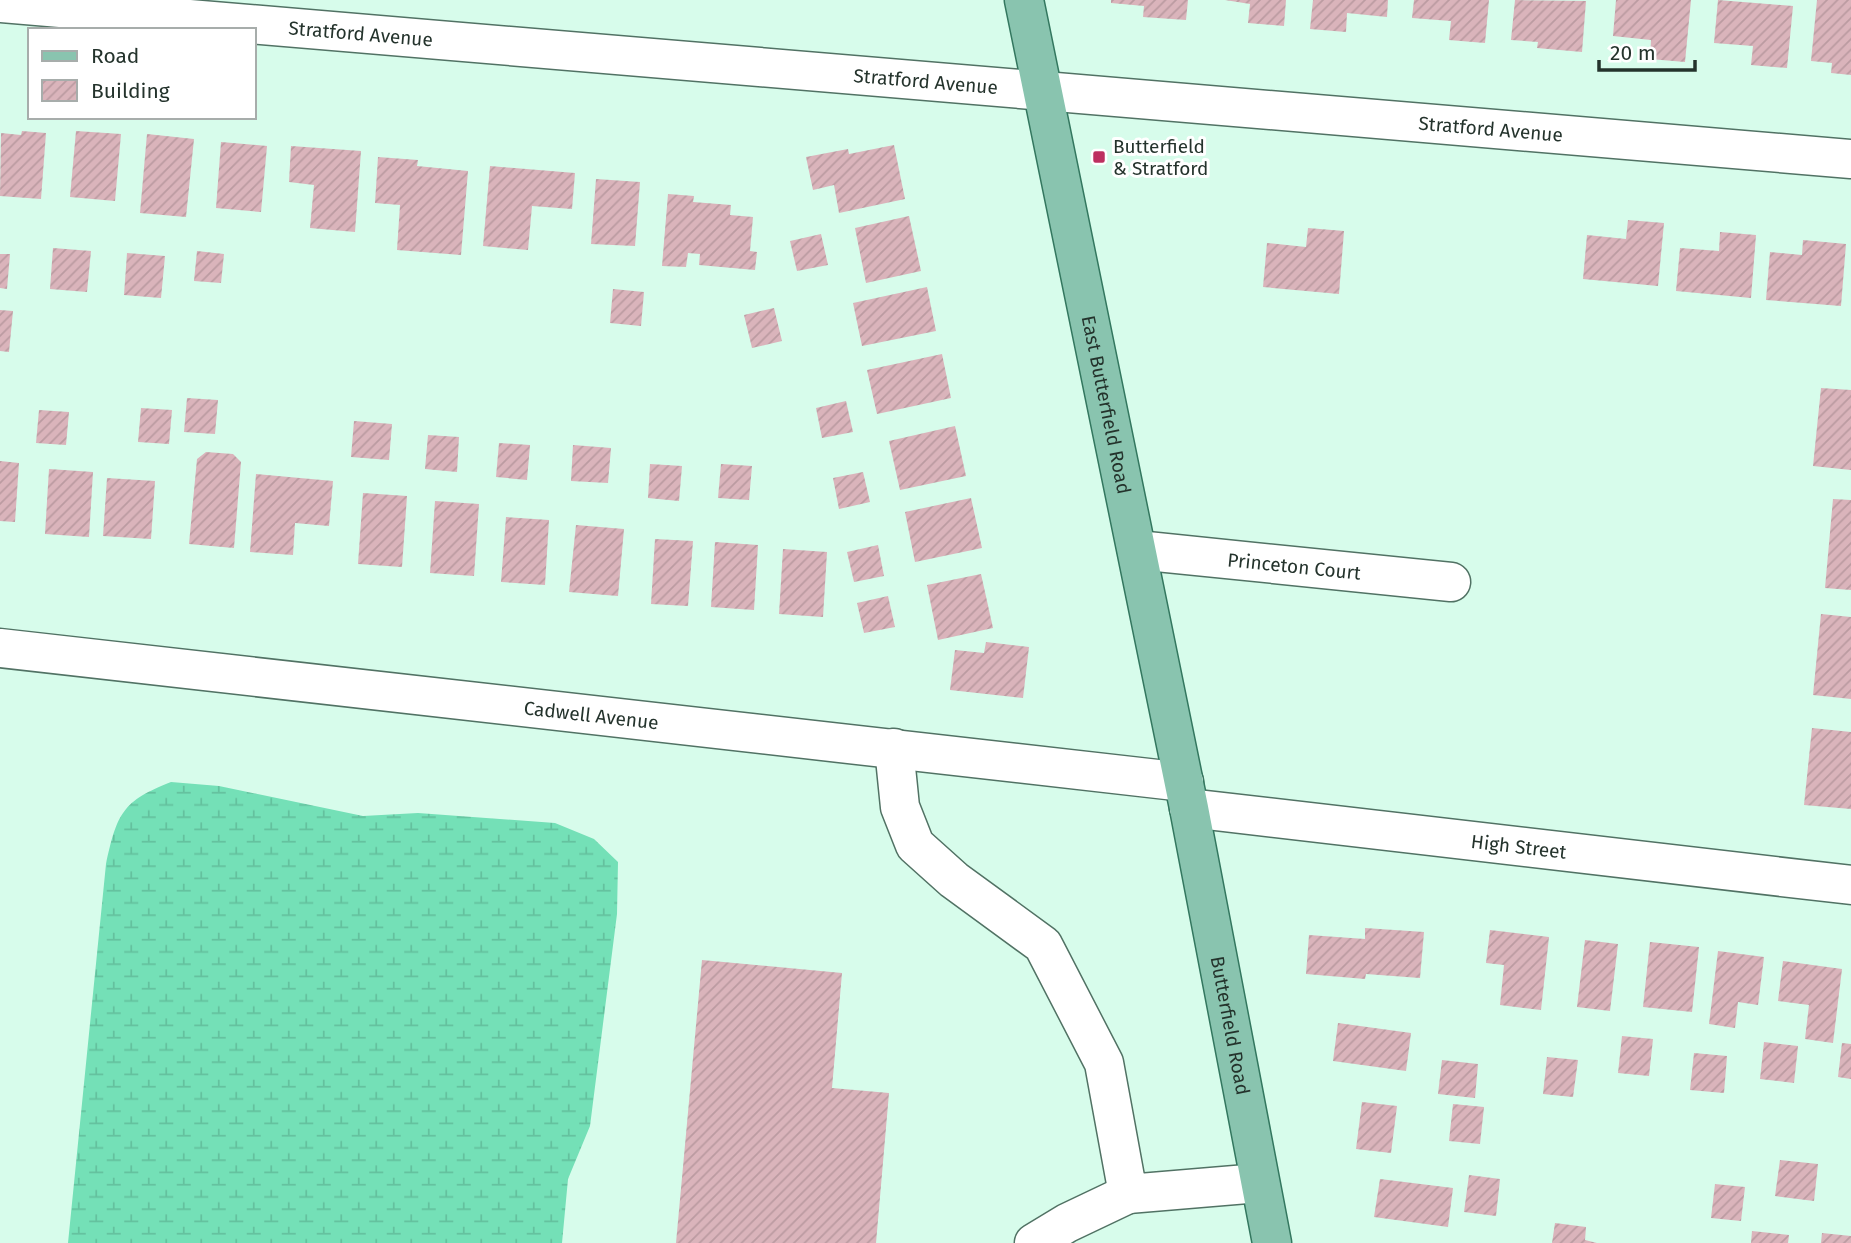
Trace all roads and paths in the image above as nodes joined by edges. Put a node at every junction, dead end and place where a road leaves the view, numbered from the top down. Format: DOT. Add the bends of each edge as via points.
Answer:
graph roads {
  1 [pos="1024,0"];
  2 [pos="0,3"];
  3 [pos="1042,92"];
  4 [pos="1851,159"];
  5 [pos="1137,550"];
  6 [pos="1451,582"];
  7 [pos="0,648"];
  8 [pos="894,748"];
  9 [pos="1187,795"];
  10 [pos="1851,885"];
  11 [pos="1259,1183"];
  12 [pos="1128,1194"];
  13 [pos="1034,1243"];
  14 [pos="1272,1243"];
  1 -- 3 [label="main road, East Butterfield Road"];
  2 -- 3 [label="street, Stratford Avenue"];
  3 -- 4 [label="street, Stratford Avenue"];
  3 -- 5 [label="main road, East Butterfield Road"];
  5 -- 6 [label="street, Princeton Court"];
  5 -- 9 [label="main road, East Butterfield Road"];
  7 -- 8 [label="street, Cadwell Avenue"];
  8 -- 9 [label="street, Cadwell Avenue"];
  8 -- 12 [label="street" via="900,807 915,845 954,880 1043,944 1104,1063"];
  9 -- 10 [label="street, High Street"];
  9 -- 11 [label="main road, Butterfield Road"];
  11 -- 12 [label="street"];
  11 -- 14 [label="main road, Butterfield Road"];
  12 -- 13 [label="street"];
}
